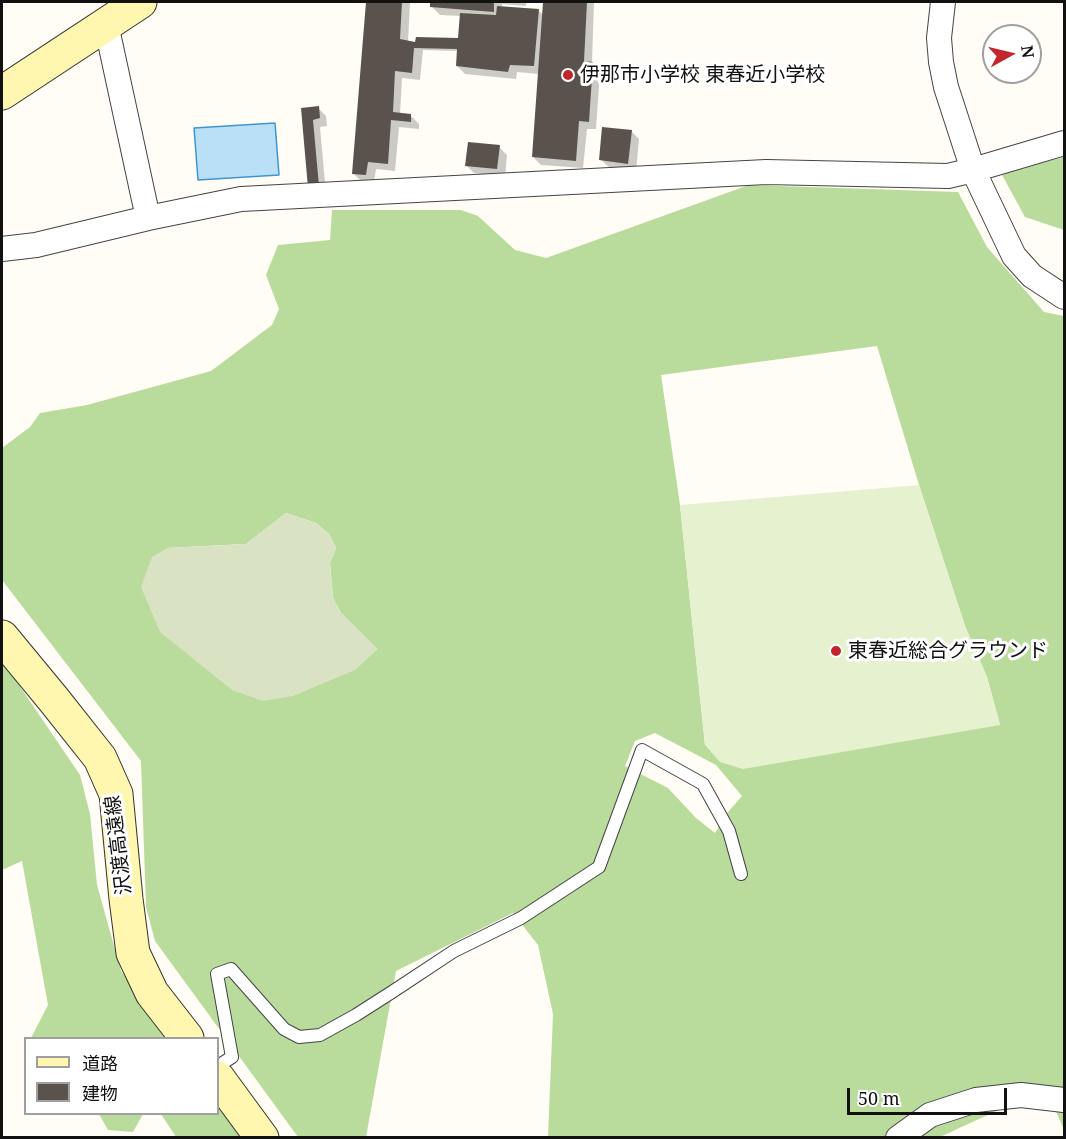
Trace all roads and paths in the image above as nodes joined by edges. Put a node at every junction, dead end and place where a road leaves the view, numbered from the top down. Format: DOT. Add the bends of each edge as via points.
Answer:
graph roads {
  1 [pos="140,2"];
  2 [pos="943,2"];
  3 [pos="106,24"];
  4 [pos="2,93"];
  5 [pos="1065,143"];
  6 [pos="973,170"];
  7 [pos="148,218"];
  8 [pos="2,249"];
  9 [pos="1065,297"];
  10 [pos="2,637"];
  11 [pos="741,874"];
  12 [pos="186,1037"];
  13 [pos="219,1065"];
  14 [pos="219,1079"];
  15 [pos="1065,1100"];
  16 [pos="262,1137"];
  17 [pos="898,1137"];
  1 -- 3 [label="main road"];
  2 -- 6 [label="street" via="941,62"];
  3 -- 4 [label="main road"];
  3 -- 7 [label="street"];
  5 -- 6 [label="street"];
  6 -- 7 [label="street" via="948,176 766,172 253,198"];
  6 -- 9 [label="street" via="1014,256 1032,276"];
  7 -- 8 [label="street" via="36,245"];
  10 -- 12 [label="main road, 沢渡高遠線" via="100,758 116,794 133,953 152,993"];
  11 -- 13 [label="lane" via="729,831 703,784 642,750 599,867 521,918 454,951 320,1035 299,1036 284,1029 231,969 217,974 232,1057"];
  14 -- 16 [label="main road"];
  15 -- 17 [label="street" via="1021,1095 976,1100 930,1115"];
}
